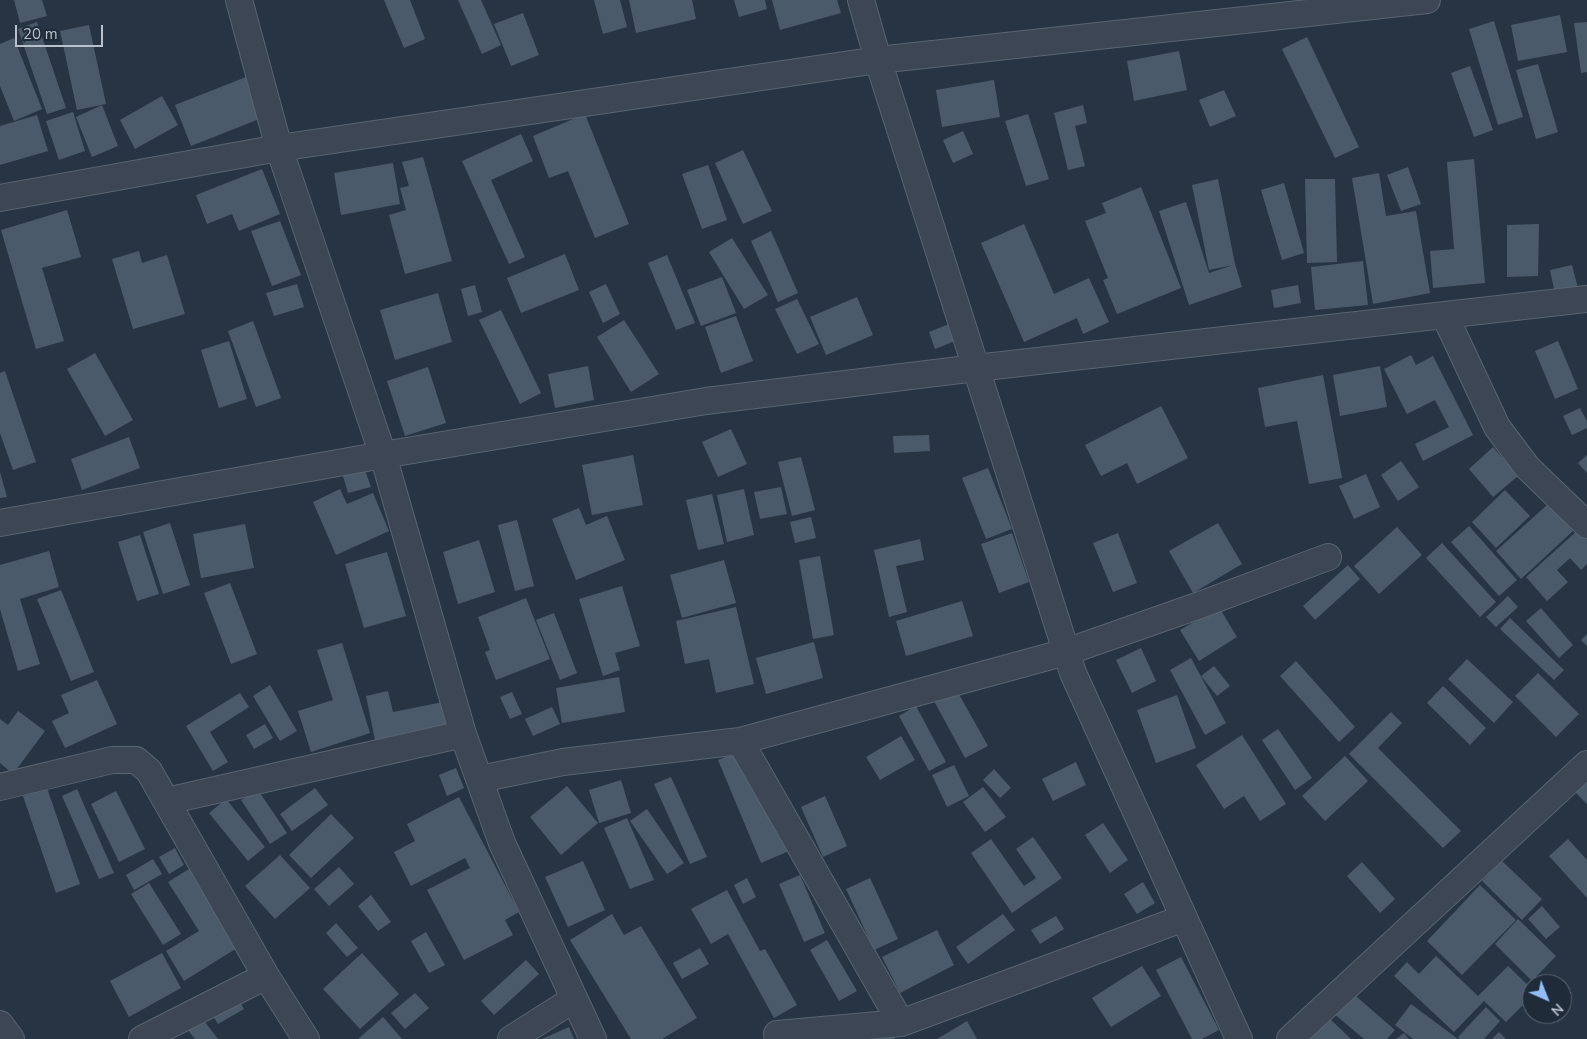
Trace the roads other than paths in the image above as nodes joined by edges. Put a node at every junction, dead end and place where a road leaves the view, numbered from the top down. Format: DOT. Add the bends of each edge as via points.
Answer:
graph roads {
  1 [pos="239,0"];
  2 [pos="862,0"];
  3 [pos="1427,0"];
  4 [pos="878,60"];
  5 [pos="279,148"];
  6 [pos="0,198"];
  7 [pos="1587,299"];
  8 [pos="1445,316"];
  9 [pos="976,368"];
  10 [pos="383,455"];
  11 [pos="0,523"];
  12 [pos="1587,525"];
  13 [pos="1328,557"];
  14 [pos="1066,652"];
  15 [pos="463,734"];
  16 [pos="740,741"];
  17 [pos="1587,764"];
  18 [pos="480,779"];
  19 [pos="0,787"];
  20 [pos="167,801"];
  21 [pos="1184,918"];
  22 [pos="266,976"];
  23 [pos="574,999"];
  24 [pos="901,1023"];
  25 [pos="0,1024"];
  26 [pos="777,1034"];
  27 [pos="11,1039"];
  28 [pos="142,1039"];
  29 [pos="306,1039"];
  30 [pos="512,1039"];
  31 [pos="593,1039"];
  32 [pos="1239,1039"];
  33 [pos="1290,1039"];
  1 -- 5 [label="street"];
  2 -- 4 [label="street"];
  3 -- 4 [label="street"];
  4 -- 5 [label="street"];
  4 -- 9 [label="street"];
  5 -- 6 [label="street"];
  5 -- 10 [label="street"];
  7 -- 8 [label="street"];
  8 -- 9 [label="street"];
  8 -- 12 [label="street" via="1497,427 1527,467"];
  9 -- 10 [label="street" via="706,401"];
  9 -- 14 [label="street"];
  10 -- 11 [label="street"];
  10 -- 15 [label="street"];
  13 -- 14 [label="street"];
  14 -- 16 [label="street"];
  14 -- 21 [label="street"];
  15 -- 18 [label="street"];
  15 -- 20 [label="street"];
  16 -- 18 [label="street" via="563,762"];
  16 -- 24 [label="street"];
  17 -- 33 [label="street"];
  18 -- 23 [label="street" via="502,842"];
  19 -- 20 [label="street" via="112,760 136,760 150,770"];
  20 -- 22 [label="street"];
  21 -- 24 [label="street"];
  21 -- 32 [label="street"];
  22 -- 28 [label="street"];
  22 -- 29 [label="street"];
  23 -- 30 [label="street"];
  23 -- 31 [label="street"];
  24 -- 26 [label="street"];
  25 -- 27 [label="street"];
}
